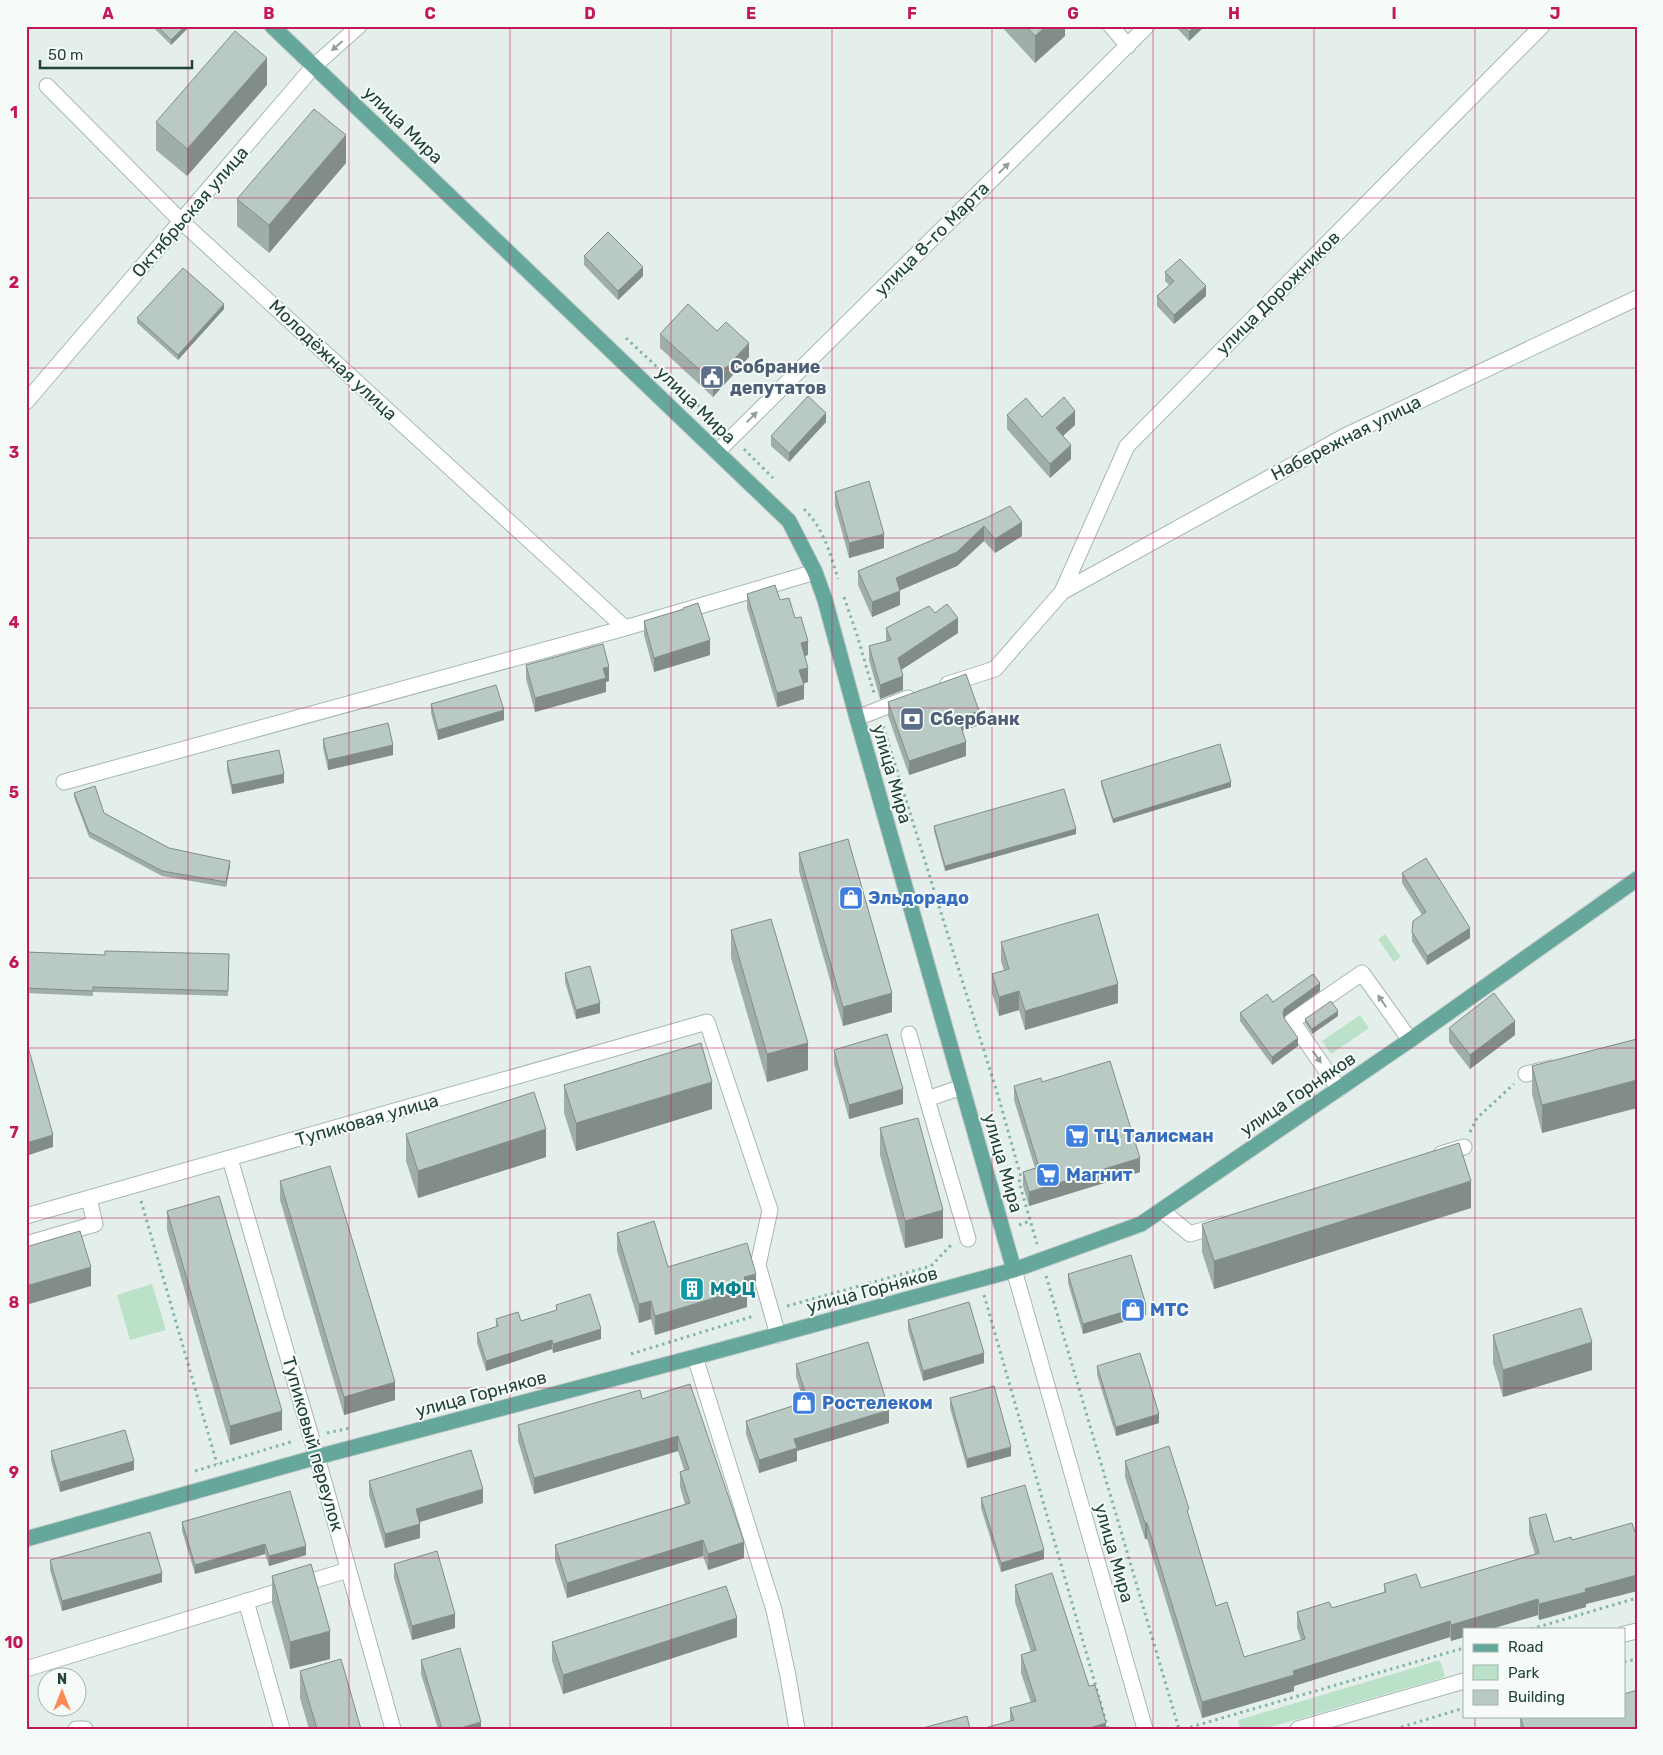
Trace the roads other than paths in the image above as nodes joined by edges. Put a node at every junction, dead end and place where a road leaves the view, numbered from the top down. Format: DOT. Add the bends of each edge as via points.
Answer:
graph roads {
  1 [pos="272,26"];
  2 [pos="359,26"];
  3 [pos="1111,26"];
  4 [pos="1147,26"];
  5 [pos="1542,26"];
  6 [pos="1128,46"];
  7 [pos="314,66"];
  8 [pos="47,86"];
  9 [pos="182,222"];
  10 [pos="1637,298"];
  11 [pos="26,402"];
  12 [pos="717,452"];
  13 [pos="815,572"];
  14 [pos="1062,592"];
  15 [pos="625,628"];
  16 [pos="857,718"];
  17 [pos="64,782"];
  18 [pos="1637,879"];
  19 [pos="908,1034"];
  20 [pos="1410,1040"];
  21 [pos="1563,1065"];
  22 [pos="1526,1074"];
  23 [pos="962,1087"];
  24 [pos="1339,1089"];
  25 [pos="927,1098"];
  26 [pos="1464,1147"];
  27 [pos="230,1159"];
  28 [pos="1426,1159"];
  29 [pos="89,1199"];
  30 [pos="1161,1210"];
  31 [pos="26,1216"];
  32 [pos="1237,1219"];
  33 [pos="968,1240"];
  34 [pos="26,1244"];
  35 [pos="1014,1270"];
  36 [pos="778,1335"];
  37 [pos="696,1357"];
  38 [pos="317,1457"];
  39 [pos="26,1539"];
  40 [pos="348,1570"];
  41 [pos="246,1601"];
  42 [pos="26,1669"];
  43 [pos="1463,1681"];
  44 [pos="76,1729"];
  45 [pos="85,1729"];
  46 [pos="282,1729"];
  47 [pos="393,1729"];
  48 [pos="797,1729"];
  49 [pos="1145,1729"];
  50 [pos="1298,1729"];
  1 -- 7 [label="main road, улица Мира"];
  2 -- 7 [label="street, Октябрьская улица, one-way"];
  3 -- 6 [label="street"];
  4 -- 6 [label="street, улица 8-го Марта"];
  5 -- 14 [label="street, улица Дорожников" via="1127,446"];
  12 -- 6 [label="street, улица 8-го Марта, one-way"];
  7 -- 9 [label="street, Октябрьская улица"];
  7 -- 12 [label="main road, улица Мира"];
  8 -- 9 [label="street, Молодёжная улица"];
  9 -- 11 [label="street, Октябрьская улица"];
  9 -- 15 [label="street, Молодёжная улица"];
  10 -- 14 [label="street, Набережная улица" via="1345,436"];
  12 -- 13 [label="main road, улица Мира" via="789,521"];
  13 -- 15 [label="street"];
  13 -- 16 [label="main road, улица Мира"];
  14 -- 16 [label="street" via="995,669"];
  15 -- 17 [label="street"];
  16 -- 23 [label="main road, улица Мира"];
  18 -- 20 [label="main road, улица Горняков"];
  19 -- 25 [label="street"];
  20 -- 24 [label="main road, улица Горняков"];
  20 -- 24 [label="street, one-way" via="1362,972 1292,1022"];
  21 -- 22 [label="street"];
  23 -- 25 [label="street"];
  23 -- 35 [label="main road, улица Мира"];
  24 -- 30 [label="main road, улица Горняков"];
  25 -- 33 [label="street"];
  26 -- 28 [label="street"];
  27 -- 29 [label="street, Тупиковая улица"];
  27 -- 36 [label="street, Тупиковая улица" via="707,1022 770,1210 758,1265"];
  27 -- 38 [label="street, Тупиковый переулок"];
  29 -- 31 [label="street, Тупиковая улица"];
  29 -- 34 [label="street" via="95,1224"];
  30 -- 32 [label="street" via="1190,1234"];
  30 -- 35 [label="main road, улица Горняков" via="1141,1224"];
  35 -- 36 [label="main road, улица Горняков"];
  35 -- 49 [label="street, улица Мира"];
  36 -- 37 [label="main road, улица Горняков"];
  37 -- 38 [label="main road, улица Горняков"];
  37 -- 48 [label="street" via="774,1610"];
  38 -- 39 [label="main road, улица Горняков"];
  38 -- 40 [label="street, Тупиковый переулок"];
  40 -- 41 [label="street"];
  40 -- 47 [label="street, Тупиковый переулок"];
  41 -- 42 [label="street"];
  41 -- 46 [label="street"];
  43 -- 50 [label="street"];
  44 -- 45 [label="street"];
}
